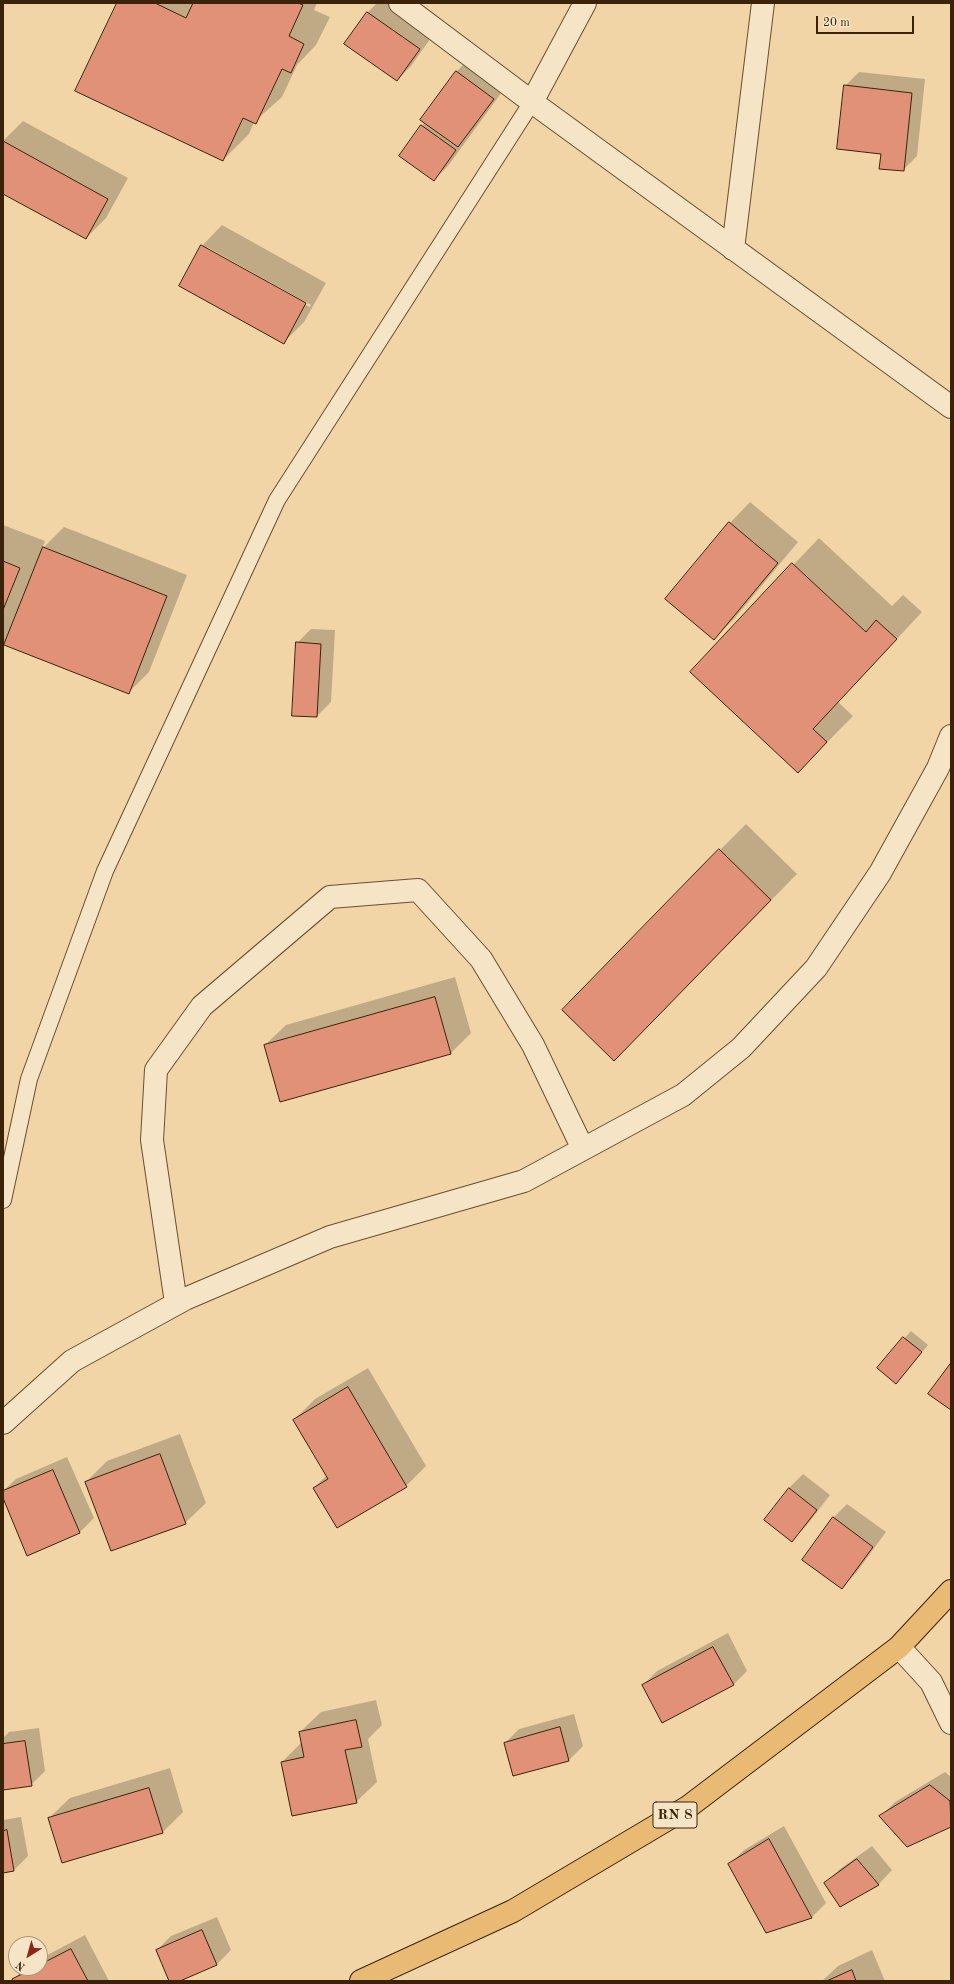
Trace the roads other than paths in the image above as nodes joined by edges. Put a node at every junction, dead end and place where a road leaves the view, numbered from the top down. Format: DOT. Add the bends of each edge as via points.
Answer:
graph roads {
  1 [pos="400,3"];
  2 [pos="585,3"];
  3 [pos="763,3"];
  4 [pos="532,102"];
  5 [pos="734,249"];
  6 [pos="951,407"];
  7 [pos="951,736"];
  8 [pos="583,1149"];
  9 [pos="3,1200"];
  10 [pos="176,1303"];
  11 [pos="3,1423"];
  12 [pos="951,1591"];
  13 [pos="899,1647"];
  14 [pos="951,1723"];
  15 [pos="361,1981"];
  1 -- 4 [label="street"];
  2 -- 4 [label="street"];
  3 -- 5 [label="street"];
  4 -- 5 [label="street"];
  4 -- 9 [label="lane" via="277,500 105,871 29,1079"];
  5 -- 6 [label="street"];
  7 -- 8 [label="street" via="938,768 880,874 816,968 741,1048 683,1095"];
  8 -- 10 [label="street" via="524,1181 330,1237"];
  8 -- 10 [label="street" via="533,1046 481,959 418,890 330,897 202,1006 156,1070 152,1140"];
  10 -- 11 [label="street" via="72,1361"];
  12 -- 13 [label="main road, RN 8"];
  13 -- 14 [label="street" via="932,1682"];
  13 -- 15 [label="main road, RN 8" via="688,1808 514,1911"];
}
